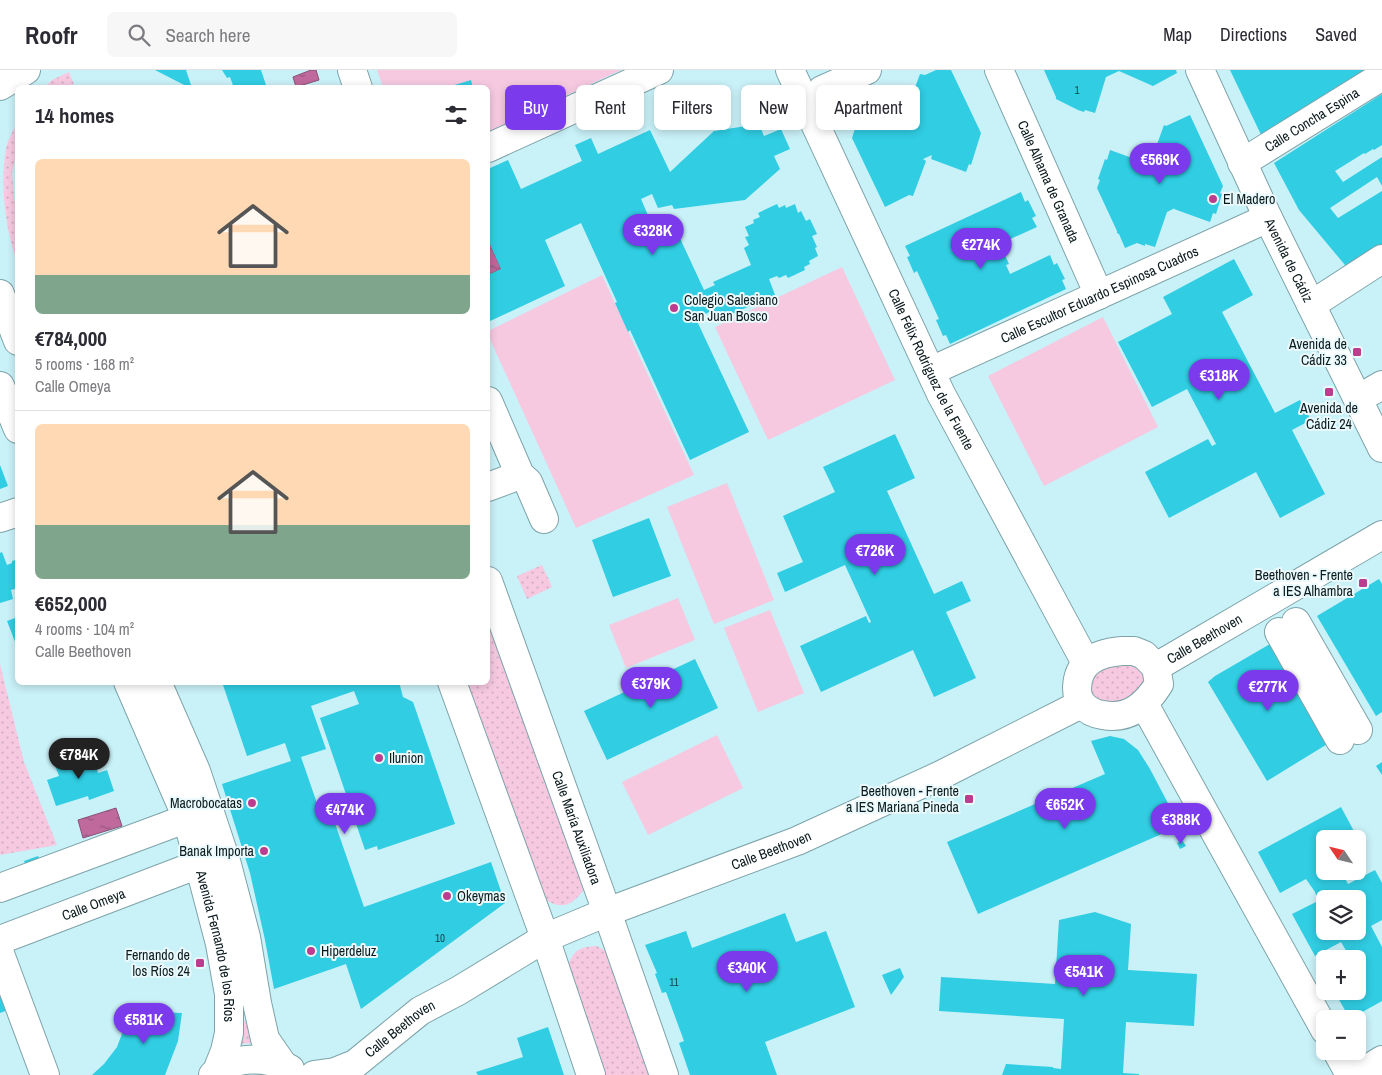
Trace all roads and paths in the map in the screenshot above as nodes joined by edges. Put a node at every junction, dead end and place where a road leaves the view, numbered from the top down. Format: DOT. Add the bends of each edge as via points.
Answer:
graph roads {
  1 [pos="26,70"];
  2 [pos="352,70"];
  3 [pos="660,70"];
  4 [pos="790,70"];
  5 [pos="867,70"];
  6 [pos="999,70"];
  7 [pos="1200,70"];
  8 [pos="1382,76"];
  9 [pos="357,85"];
  10 [pos="833,85"];
  11 [pos="0,86"];
  12 [pos="490,147"];
  13 [pos="1242,163"];
  14 [pos="1268,218"];
  15 [pos="1382,259"];
  16 [pos="1099,295"];
  17 [pos="8,303"];
  18 [pos="1311,305"];
  19 [pos="15,330"];
  20 [pos="931,371"];
  21 [pos="1382,385"];
  22 [pos="0,386"];
  23 [pos="1358,398"];
  24 [pos="490,405"];
  25 [pos="15,422"];
  26 [pos="1382,448"];
  27 [pos="520,475"];
  28 [pos="490,486"];
  29 [pos="15,513"];
  30 [pos="0,518"];
  31 [pos="544,519"];
  32 [pos="1382,534"];
  33 [pos="490,587"];
  34 [pos="1287,627"];
  35 [pos="1086,663"];
  36 [pos="1156,667"];
  37 [pos="129,685"];
  38 [pos="158,685"];
  39 [pos="453,685"];
  40 [pos="1082,704"];
  41 [pos="1144,704"];
  42 [pos="1349,735"];
  43 [pos="172,824"];
  44 [pos="186,869"];
  45 [pos="0,888"];
  46 [pos="608,912"];
  47 [pos="545,938"];
  48 [pos="0,940"];
  49 [pos="0,954"];
  50 [pos="458,991"];
  51 [pos="1316,1014"];
  52 [pos="1342,1060"];
  53 [pos="1382,1060"];
  54 [pos="300,1072"];
  55 [pos="215,1073"];
  56 [pos="45,1075"];
  57 [pos="370,1075"];
  58 [pos="591,1075"];
  59 [pos="664,1075"];
  60 [pos="1350,1075"];
  61 [pos="1358,1075"];
  1 -- 11 [label="street"];
  2 -- 9 [label="street"];
  3 -- 12 [label="street"];
  4 -- 20 [label="street, Calle Félix Rodríguez de la Fuente"];
  5 -- 10 [label="street"];
  6 -- 16 [label="street, Calle Alhama de Granada"];
  7 -- 13 [label="street, Avenida de Cádiz"];
  8 -- 13 [label="street, Calle Concha Espina"];
  13 -- 14 [label="street, Avenida de Cádiz"];
  14 -- 16 [label="street, Calle Escultor Eduardo Espinosa Cuadros"];
  14 -- 18 [label="street, Avenida de Cádiz"];
  15 -- 18 [label="street"];
  16 -- 20 [label="street, Calle Escultor Eduardo Espinosa Cuadros"];
  17 -- 19 [label="street"];
  18 -- 23 [label="street, Avenida de Cádiz"];
  20 -- 35 [label="street, Calle Félix Rodríguez de la Fuente"];
  21 -- 23 [label="street"];
  22 -- 25 [label="street"];
  23 -- 26 [label="street, Avenida de Cádiz"];
  24 -- 27 [label="street"];
  27 -- 28 [label="street"];
  27 -- 31 [label="street" via="528,482"];
  29 -- 30 [label="street"];
  32 -- 36 [label="street, Calle Beethoven"];
  33 -- 46 [label="street, Calle María Auxiliadora"];
  34 -- 42 [label="street"];
  35 -- 36 [label="street" via="1107,652 1134,651 1144,655"];
  35 -- 40 [label="street" via="1077,685 1077,696"];
  36 -- 41 [label="street" via="1158,684"];
  37 -- 55 [label="street, Avenida Fernando de los Ríos" via="187,818 220,944 229,994 229,1033"];
  38 -- 54 [label="street, Avenida Fernando de los Ríos" via="196,771 226,861 246,937 265,1039"];
  39 -- 47 [label="street"];
  40 -- 41 [label="street" via="1091,712 1118,717"];
  40 -- 46 [label="street, Calle Beethoven" via="950,771 814,834"];
  41 -- 51 [label="street"];
  43 -- 45 [label="street"];
  44 -- 48 [label="street, Calle Omeya"];
  46 -- 47 [label="street, Calle Beethoven"];
  46 -- 59 [label="street, Calle María Auxiliadora"];
  47 -- 50 [label="street, Calle Beethoven"];
  47 -- 58 [label="street"];
  49 -- 56 [label="street"];
  50 -- 54 [label="street, Calle Beethoven" via="420,1011 355,1064 335,1072"];
  50 -- 57 [label="street, Calle Beethoven" via="432,1022"];
  52 -- 60 [label="street"];
  53 -- 61 [label="street"];
  54 -- 55 [label="street" via="260,1059 240,1061"];
}
